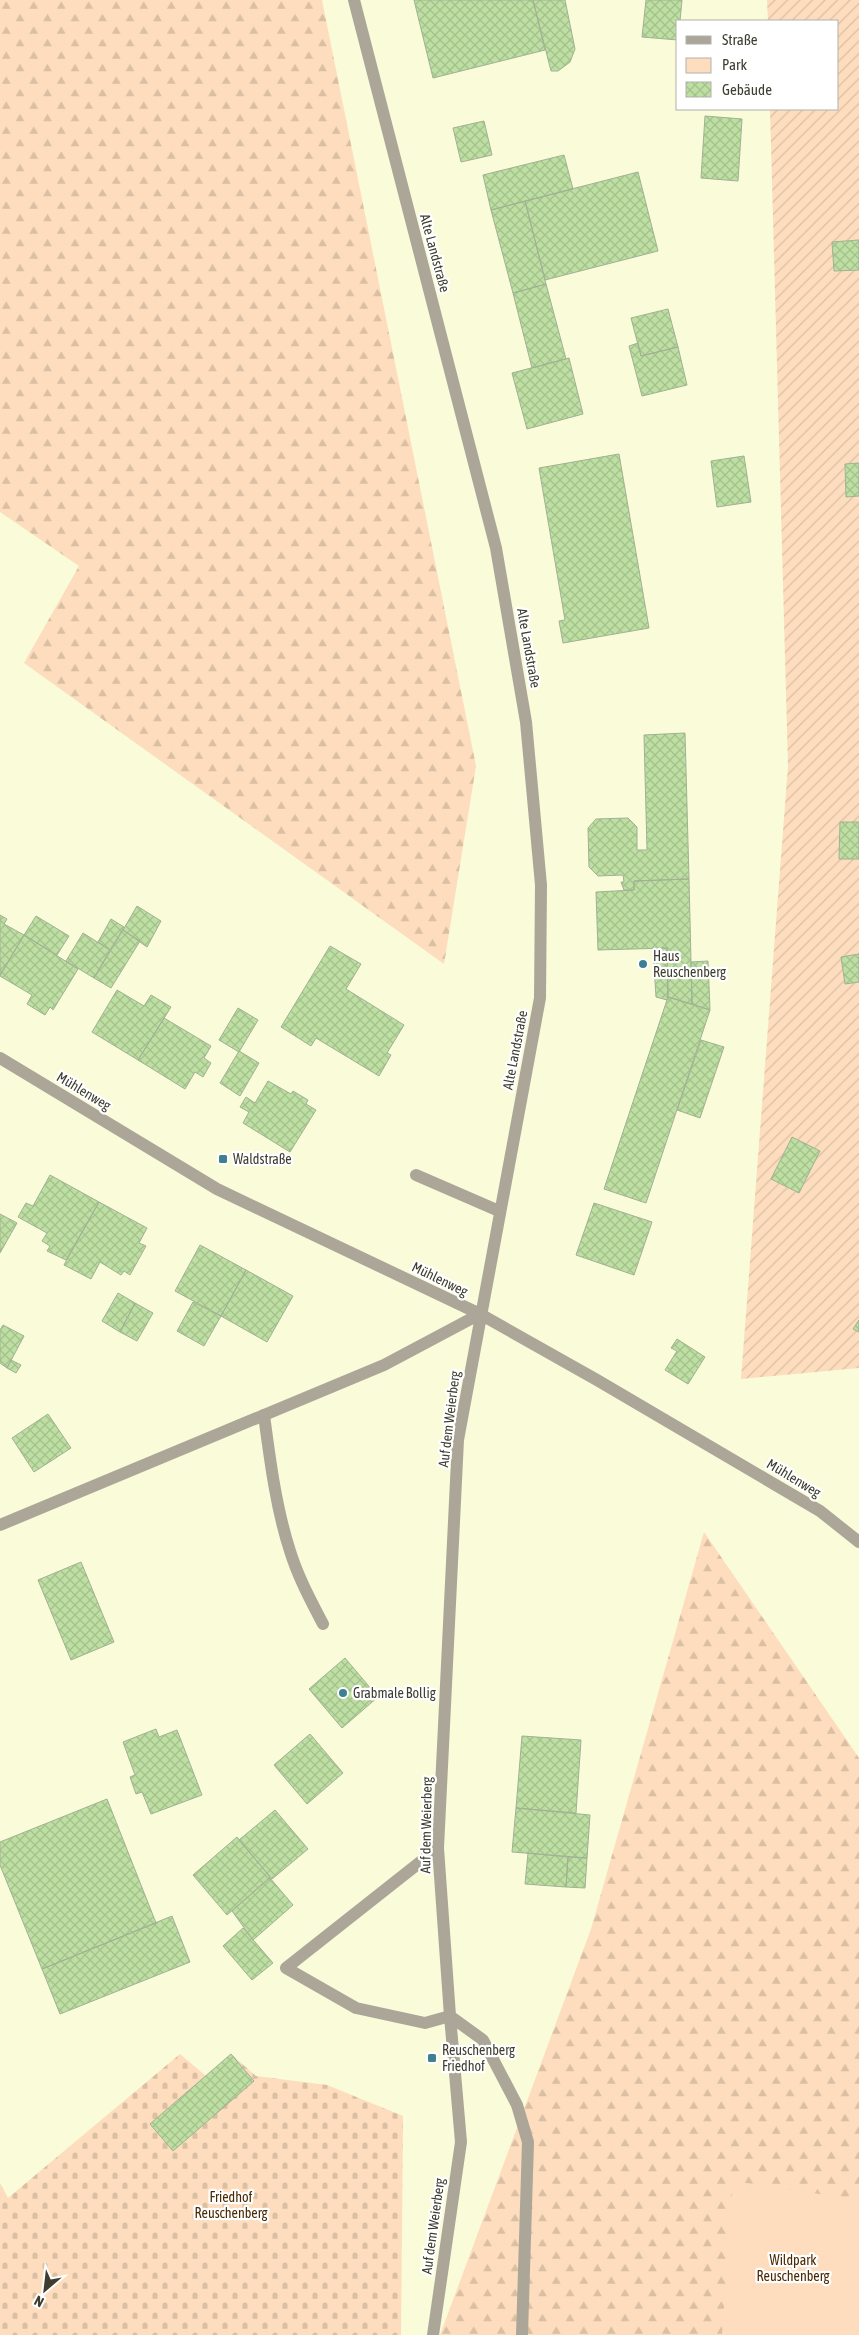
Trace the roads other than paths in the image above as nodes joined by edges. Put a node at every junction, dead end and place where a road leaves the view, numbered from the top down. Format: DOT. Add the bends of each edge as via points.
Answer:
graph roads {
  1 [pos="354,0"];
  2 [pos="0,1058"];
  3 [pos="416,1175"];
  4 [pos="499,1211"];
  5 [pos="480,1314"];
  6 [pos="264,1415"];
  7 [pos="0,1525"];
  8 [pos="859,1542"];
  9 [pos="323,1624"];
  10 [pos="438,1848"];
  11 [pos="450,2016"];
  12 [pos="433,2335"];
  13 [pos="522,2335"];
  1 -- 4 [label="street, Alte Landstraße" via="496,548 526,722 541,885 540,998"];
  2 -- 5 [label="street, Mühlenweg" via="218,1188"];
  3 -- 4 [label="street"];
  4 -- 5 [label="street, Alte Landstraße"];
  5 -- 6 [label="street" via="384,1365"];
  5 -- 8 [label="street, Mühlenweg" via="820,1511"];
  5 -- 10 [label="street, Auf dem Weierberg" via="458,1440"];
  6 -- 7 [label="street"];
  6 -- 9 [label="street" via="276,1491 290,1550"];
  10 -- 11 [label="street, Auf dem Weierberg"];
  10 -- 11 [label="street" via="286,1968 356,2008 426,2023"];
  11 -- 12 [label="street, Auf dem Weierberg" via="460,2142"];
  11 -- 13 [label="street" via="483,2040 517,2105 528,2142"];
}
